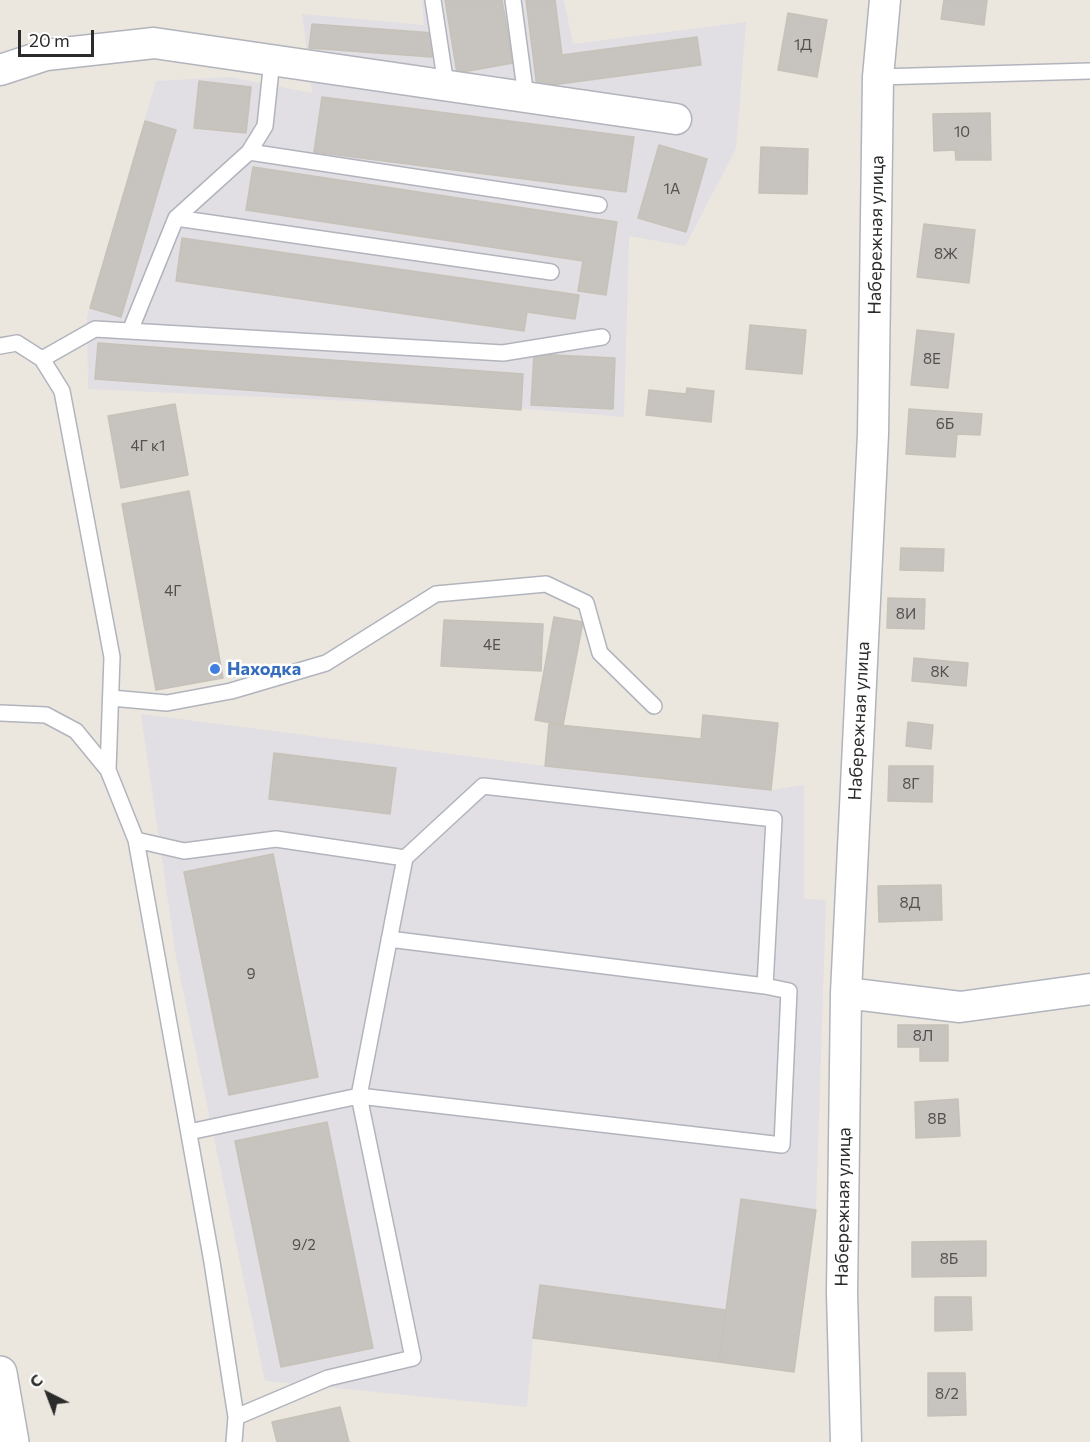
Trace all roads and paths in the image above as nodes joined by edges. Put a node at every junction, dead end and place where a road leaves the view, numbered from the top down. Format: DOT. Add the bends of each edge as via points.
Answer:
graph roads {
  1 [pos="433,0"];
  2 [pos="513,0"];
  3 [pos="885,0"];
  4 [pos="272,60"];
  5 [pos="0,70"];
  6 [pos="1090,71"];
  7 [pos="878,77"];
  8 [pos="446,86"];
  9 [pos="526,97"];
  10 [pos="676,119"];
  11 [pos="249,152"];
  12 [pos="599,205"];
  13 [pos="176,218"];
  14 [pos="551,272"];
  15 [pos="130,331"];
  16 [pos="602,337"];
  17 [pos="0,346"];
  18 [pos="42,359"];
  19 [pos="111,698"];
  20 [pos="654,706"];
  21 [pos="0,713"];
  22 [pos="108,770"];
  23 [pos="136,840"];
  24 [pos="405,858"];
  25 [pos="389,939"];
  26 [pos="765,986"];
  27 [pos="1090,989"];
  28 [pos="846,993"];
  29 [pos="359,1096"];
  30 [pos="189,1132"];
  31 [pos="0,1373"];
  32 [pos="236,1417"];
  33 [pos="12,1442"];
  34 [pos="234,1442"];
  35 [pos="846,1442"];
  1 -- 8 [label="lane"];
  2 -- 9 [label="lane"];
  3 -- 7 [label="street, Набережная улица"];
  4 -- 5 [label="street" via="154,43 46,55"];
  4 -- 8 [label="street"];
  4 -- 11 [label="lane" via="265,126"];
  6 -- 7 [label="lane"];
  7 -- 28 [label="street, Набережная улица" via="873,434"];
  8 -- 9 [label="street"];
  9 -- 10 [label="street"];
  11 -- 12 [label="lane"];
  11 -- 13 [label="lane"];
  13 -- 14 [label="lane"];
  13 -- 15 [label="lane"];
  15 -- 16 [label="lane" via="503,353"];
  15 -- 18 [label="lane" via="95,329"];
  17 -- 18 [label="lane" via="17,343"];
  18 -- 19 [label="lane" via="62,391 112,657"];
  19 -- 20 [label="lane" via="167,703 231,691 326,663 436,594 546,584 586,603 600,653"];
  19 -- 22 [label="lane"];
  21 -- 22 [label="lane" via="46,715 76,731"];
  22 -- 23 [label="lane"];
  23 -- 24 [label="lane" via="184,851 276,839"];
  23 -- 30 [label="lane"];
  24 -- 25 [label="lane"];
  24 -- 26 [label="lane" via="483,786 774,819"];
  25 -- 26 [label="lane"];
  25 -- 29 [label="lane"];
  26 -- 29 [label="lane" via="789,991 782,1145"];
  27 -- 28 [label="street" via="960,1006"];
  28 -- 35 [label="street, Набережная улица" via="842,1293"];
  29 -- 30 [label="lane"];
  29 -- 32 [label="lane" via="413,1358 328,1378"];
  30 -- 32 [label="lane"];
  31 -- 33 [label="main road"];
  32 -- 34 [label="lane"];
}
